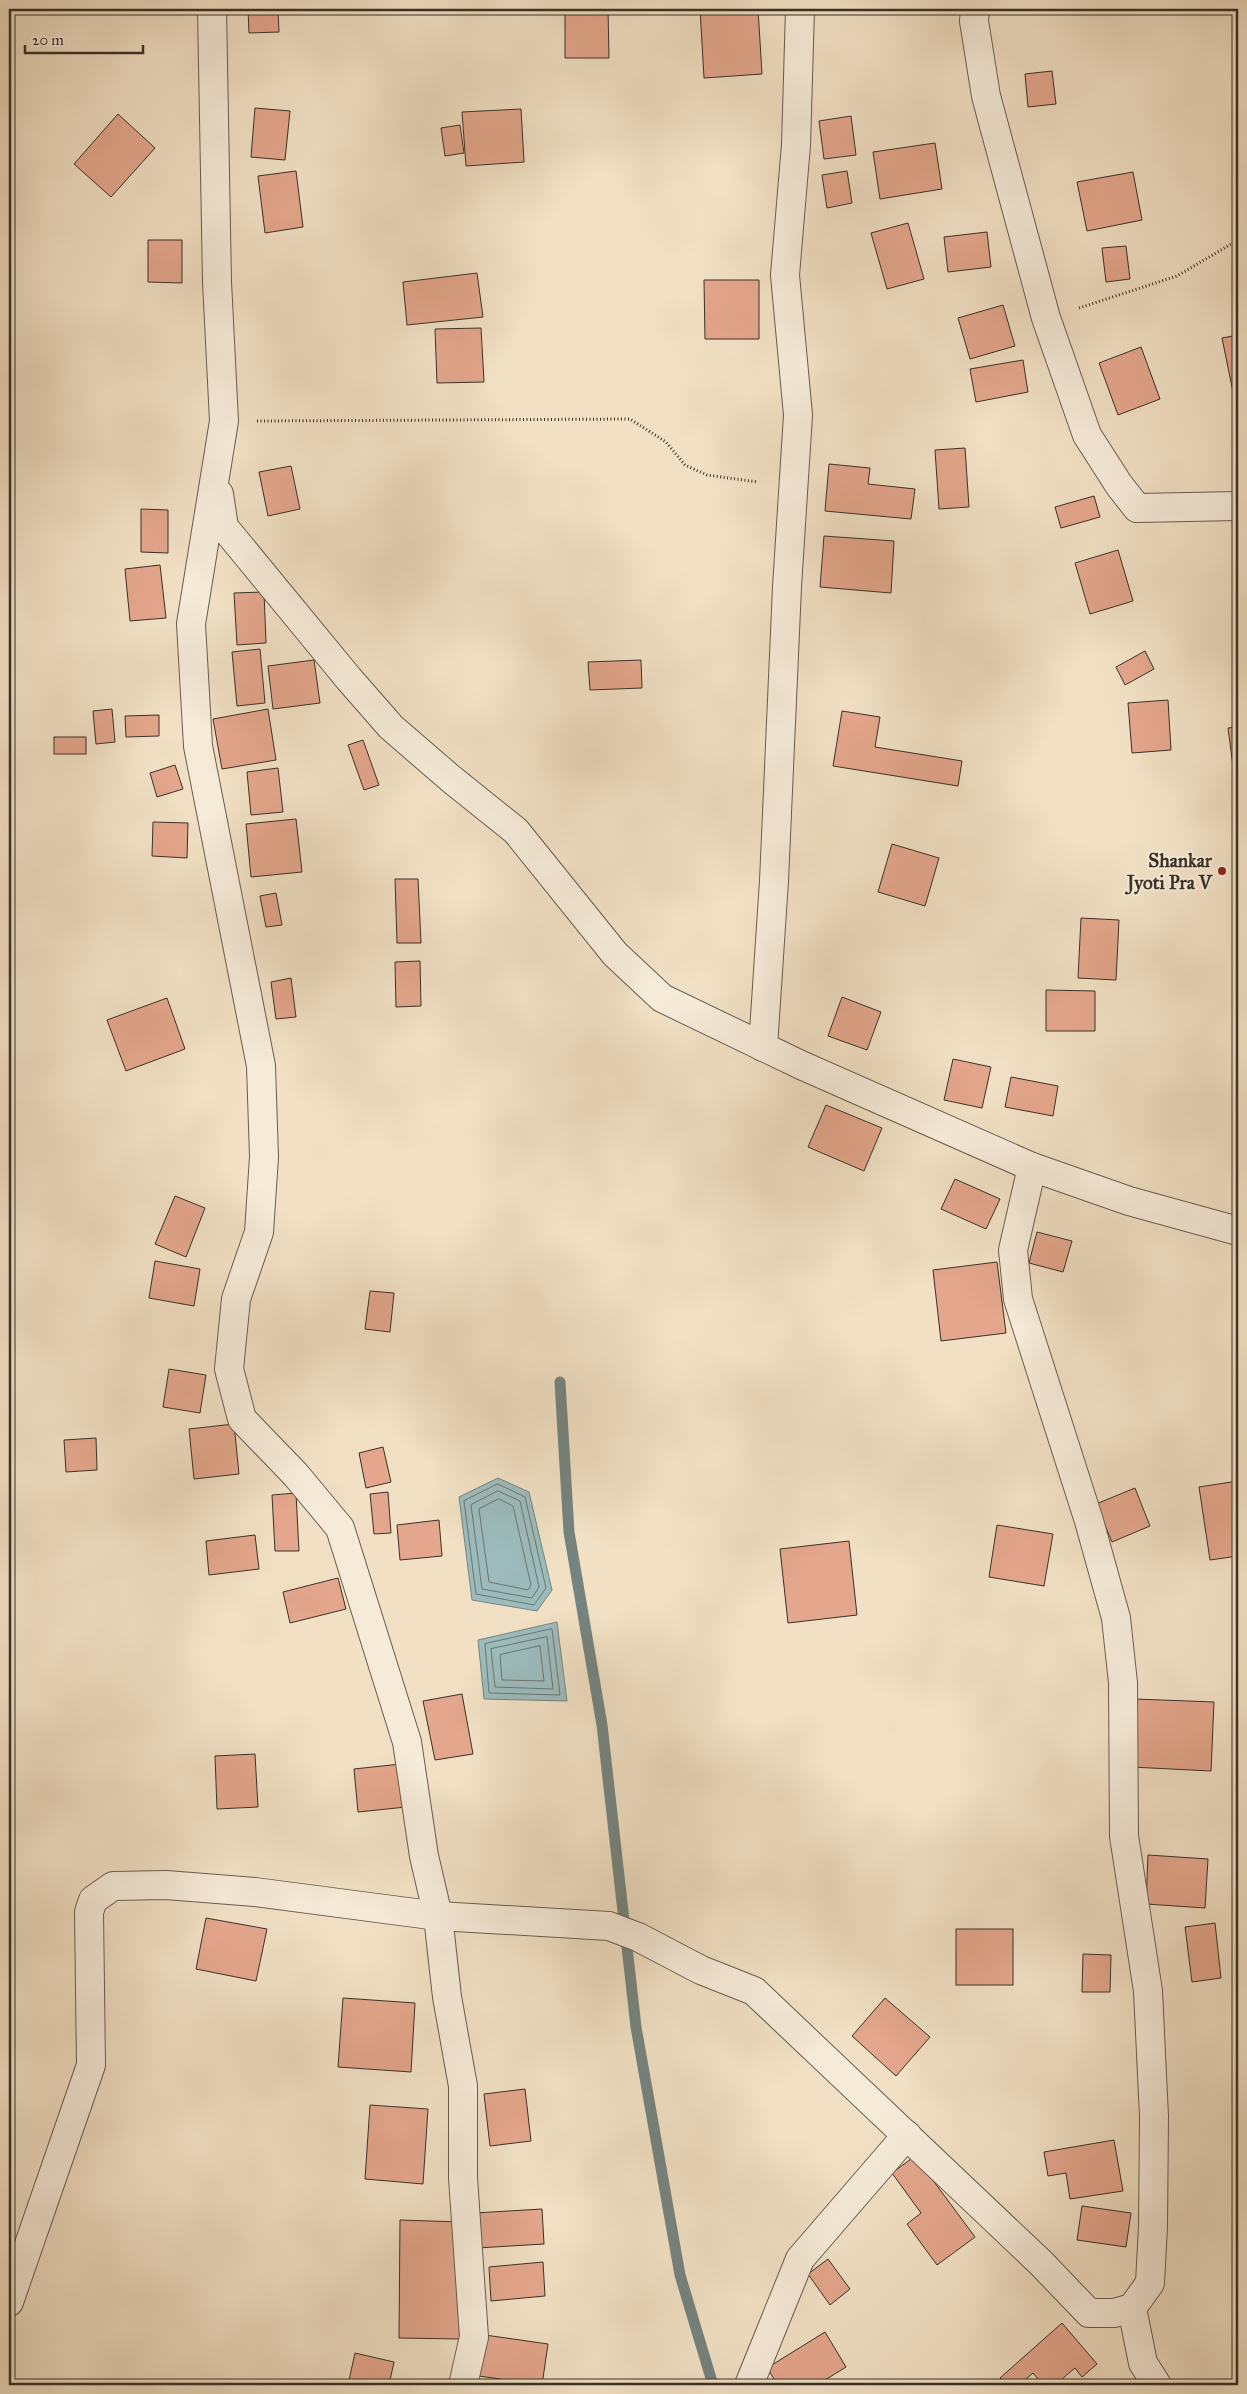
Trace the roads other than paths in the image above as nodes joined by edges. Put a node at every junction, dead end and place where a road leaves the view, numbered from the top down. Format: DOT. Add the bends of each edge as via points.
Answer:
graph roads {
  1 [pos="212,9"];
  2 [pos="800,9"];
  3 [pos="975,9"];
  4 [pos="216,473"];
  5 [pos="1238,506"];
  6 [pos="764,1047"];
  7 [pos="1032,1168"];
  8 [pos="1238,1231"];
  9 [pos="438,1916"];
  10 [pos="907,2135"];
  11 [pos="9,2302"];
  12 [pos="1132,2308"];
  13 [pos="463,2385"];
  14 [pos="749,2385"];
  15 [pos="1157,2385"];
  1 -- 4 [label="street" via="217,282 224,421"];
  2 -- 6 [label="street" via="796,145 785,274 798,415"];
  3 -- 5 [label="street" via="986,96 1046,318 1087,435 1137,508"];
  4 -- 6 [label="street" via="224,527 391,727 516,831 616,954 662,998"];
  4 -- 9 [label="street" via="191,624 198,746 261,1066 264,1157 258,1232 236,1299 229,1369 242,1419 296,1475 340,1528 407,1742 424,1856"];
  6 -- 7 [label="street"];
  7 -- 8 [label="street" via="1129,1202"];
  7 -- 12 [label="street" via="1013,1250 1018,1299 1089,1521 1116,1618 1122,1683 1124,1836 1148,1991 1154,2116 1150,2283"];
  9 -- 10 [label="street" via="609,1926 638,1937 701,1970 754,1990"];
  9 -- 11 [label="street" via="255,1892 166,1885 113,1886 93,1900 89,1912 91,2066"];
  9 -- 13 [label="street" via="446,1997 463,2086 463,2178 474,2336"];
  10 -- 12 [label="street" via="1089,2313 1114,2313"];
  10 -- 14 [label="street" via="800,2259"];
  12 -- 15 [label="street" via="1142,2364"];
}
